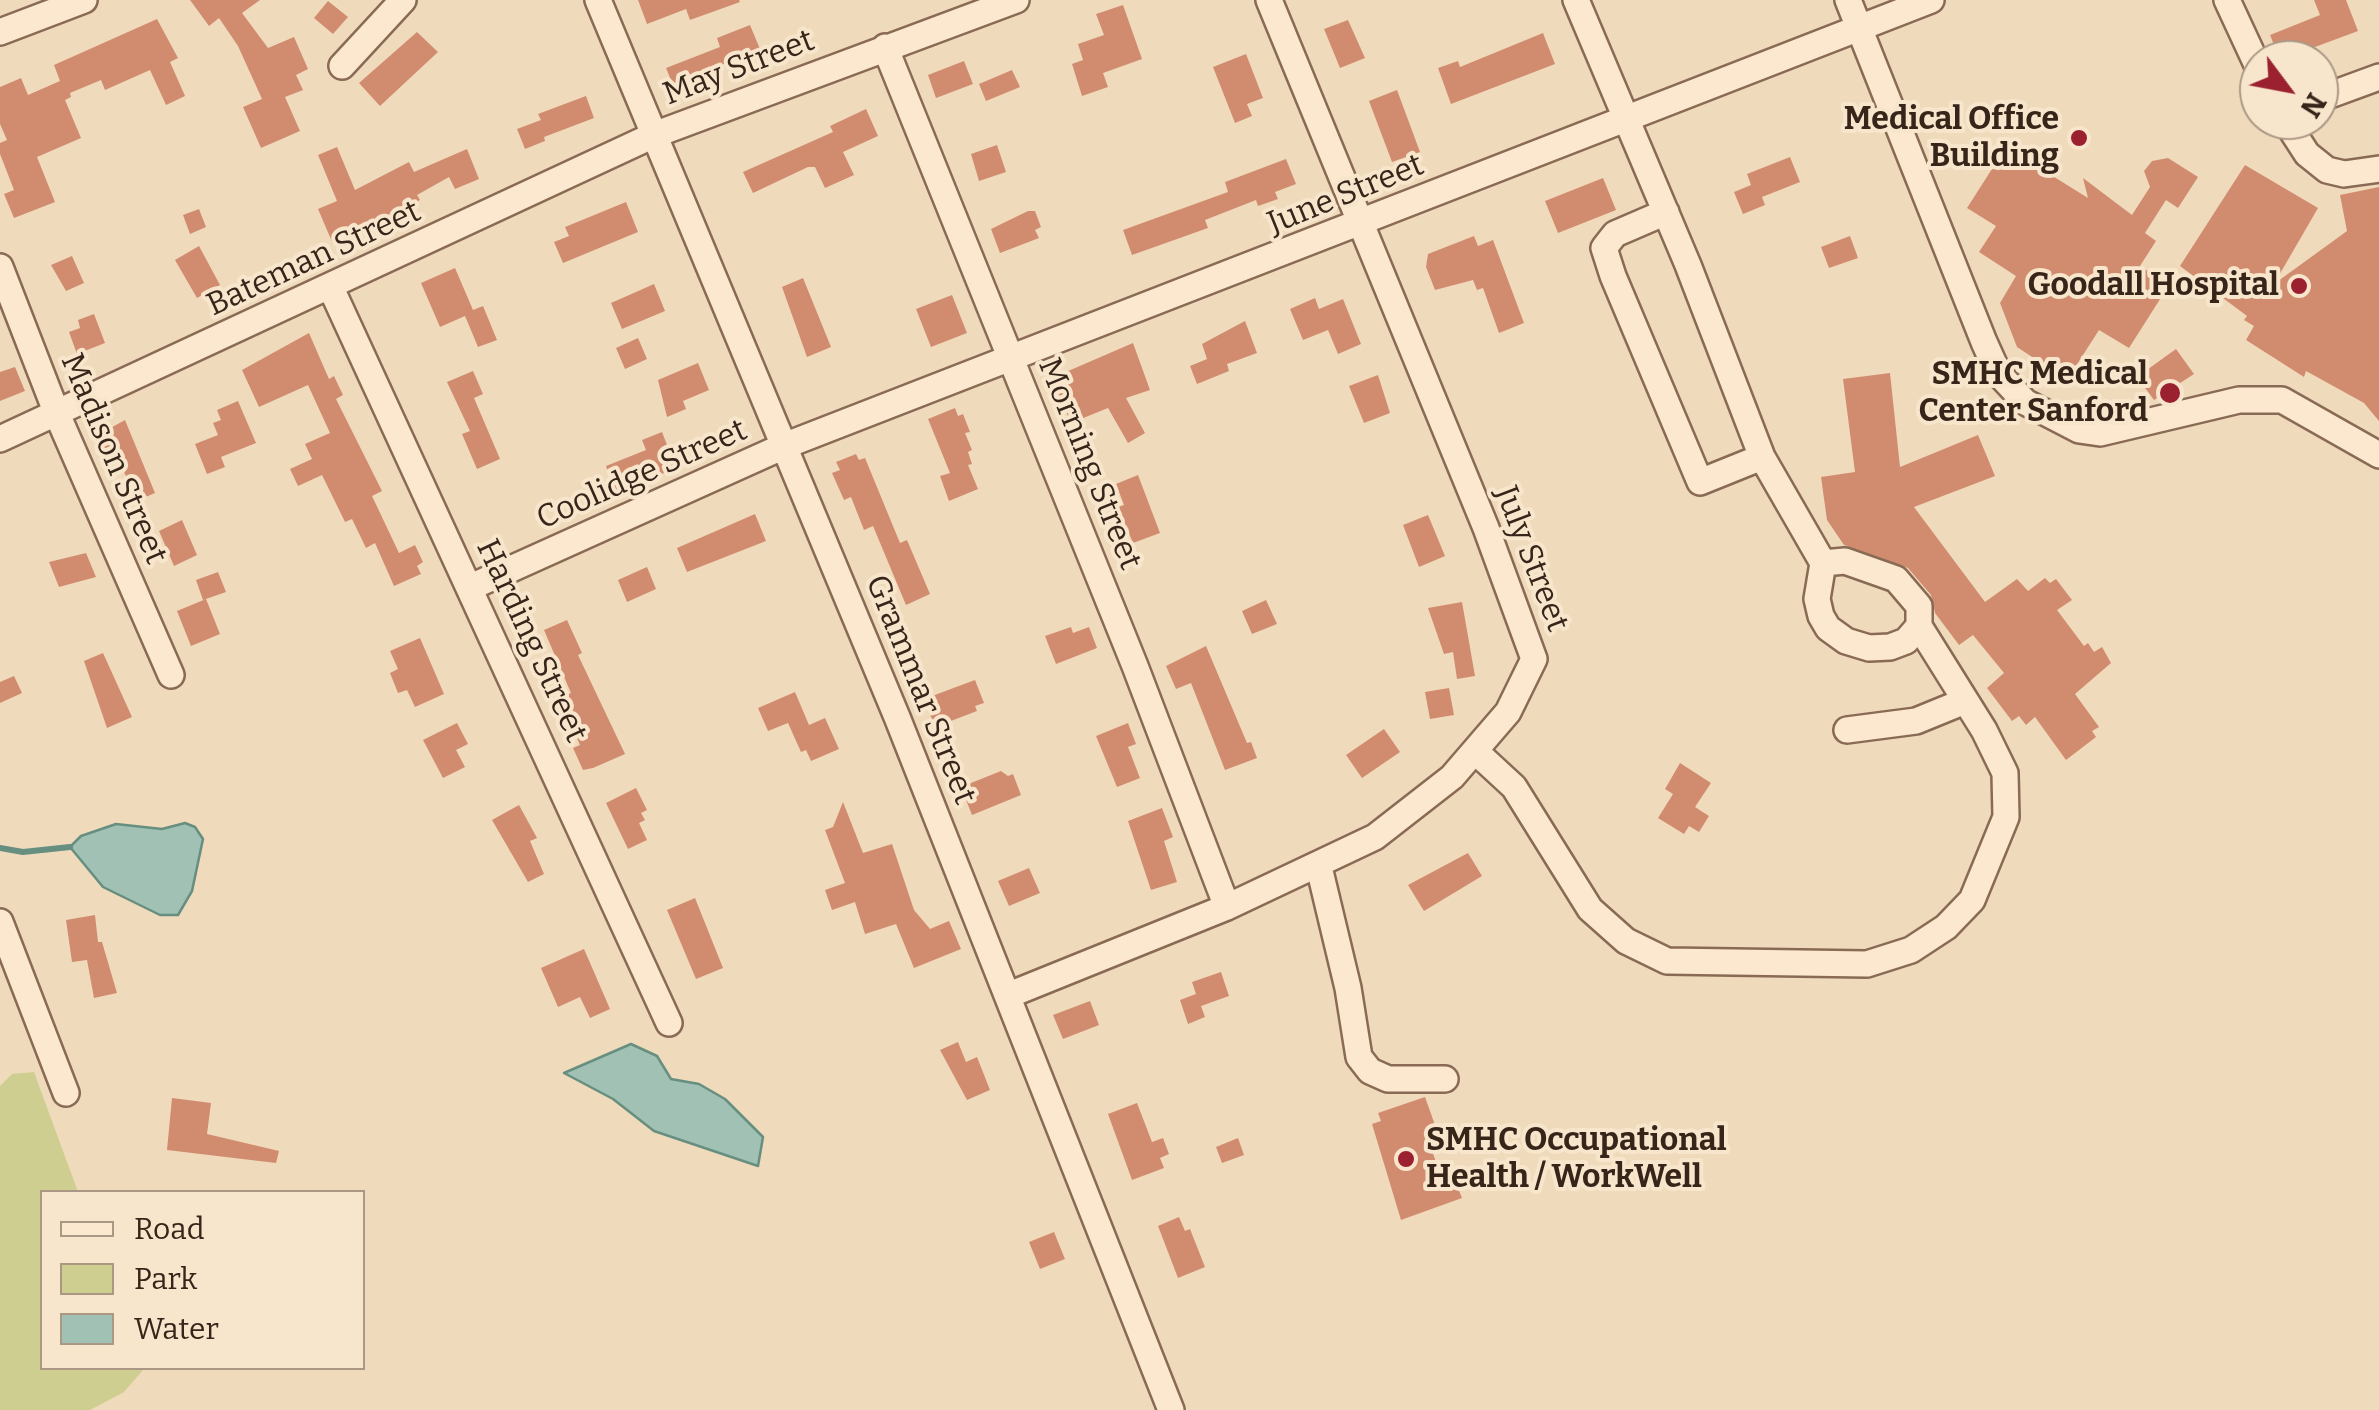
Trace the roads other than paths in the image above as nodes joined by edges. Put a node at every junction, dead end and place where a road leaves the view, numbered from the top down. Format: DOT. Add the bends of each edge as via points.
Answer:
graph roads {
  1 [pos="84,0"];
  2 [pos="404,0"];
  3 [pos="598,0"];
  4 [pos="1016,0"];
  5 [pos="1268,0"];
  6 [pos="1576,0"];
  7 [pos="1848,0"];
  8 [pos="1931,0"];
  9 [pos="2227,0"];
  10 [pos="1859,28"];
  11 [pos="0,32"];
  12 [pos="2246,40"];
  13 [pos="885,47"];
  14 [pos="342,66"];
  15 [pos="2379,77"];
  16 [pos="2339,92"];
  17 [pos="1627,117"];
  18 [pos="654,135"];
  19 [pos="2296,140"];
  20 [pos="2379,168"];
  21 [pos="1666,212"];
  22 [pos="1362,225"];
  23 [pos="0,267"];
  24 [pos="331,288"];
  25 [pos="1013,360"];
  26 [pos="57,414"];
  27 [pos="0,439"];
  28 [pos="784,446"];
  29 [pos="2379,455"];
  30 [pos="1762,457"];
  31 [pos="1823,562"];
  32 [pos="470,587"];
  33 [pos="1919,626"];
  34 [pos="170,675"];
  35 [pos="1965,701"];
  36 [pos="1847,730"];
  37 [pos="1475,751"];
  38 [pos="1319,867"];
  39 [pos="1227,907"];
  40 [pos="0,922"];
  41 [pos="1008,995"];
  42 [pos="669,1023"];
  43 [pos="1445,1079"];
  44 [pos="66,1093"];
  45 [pos="1171,1410"];
  1 -- 11 [label="street"];
  2 -- 14 [label="street"];
  3 -- 18 [label="street, Grammar Street"];
  4 -- 13 [label="street, May Street"];
  5 -- 22 [label="street, July Street"];
  6 -- 17 [label="street"];
  7 -- 10 [label="street"];
  8 -- 10 [label="street, June Street"];
  9 -- 12 [label="street"];
  10 -- 17 [label="street, June Street"];
  10 -- 29 [label="street" via="1984,342 2012,391 2047,415 2100,434 2239,400 2292,403"];
  13 -- 18 [label="street, May Street"];
  13 -- 25 [label="street, Morning Street"];
  15 -- 16 [label="street"];
  17 -- 21 [label="street"];
  17 -- 22 [label="street, June Street"];
  18 -- 24 [label="street, Bateman Street"];
  18 -- 28 [label="street, Grammar Street"];
  19 -- 20 [label="street" via="2327,170"];
  21 -- 30 [label="street"];
  21 -- 30 [label="street" via="1616,234 1604,248 1613,276 1700,482"];
  22 -- 25 [label="street, June Street"];
  22 -- 37 [label="street, July Street" via="1534,660 1508,712"];
  23 -- 26 [label="street, Madison Street"];
  24 -- 26 [label="street, Bateman Street"];
  24 -- 32 [label="street, Harding Street"];
  25 -- 28 [label="street, June Street"];
  25 -- 39 [label="street, Morning Street"];
  26 -- 27 [label="street, Bateman Street"];
  26 -- 34 [label="street, Madison Street"];
  28 -- 32 [label="street, Coolidge Street"];
  28 -- 41 [label="street, Grammar Street"];
  30 -- 31 [label="street"];
  31 -- 33 [label="street" via="1845,560 1896,580 1919,606"];
  31 -- 33 [label="street" via="1817,599 1837,635 1869,648 1890,647"];
  32 -- 42 [label="street, Harding Street"];
  33 -- 35 [label="street"];
  35 -- 36 [label="street" via="1916,722"];
  35 -- 37 [label="street" via="2005,773 2006,817 1992,860 1972,900 1946,926 1911,950 1867,964 1667,960 1626,941 1590,909 1514,787"];
  37 -- 38 [label="street, July Street" via="1423,803"];
  38 -- 39 [label="street, July Street"];
  38 -- 43 [label="street" via="1359,1057 1388,1079"];
  39 -- 41 [label="street, July Street"];
  40 -- 44 [label="street"];
  41 -- 45 [label="street, Grammar Street"];
}
